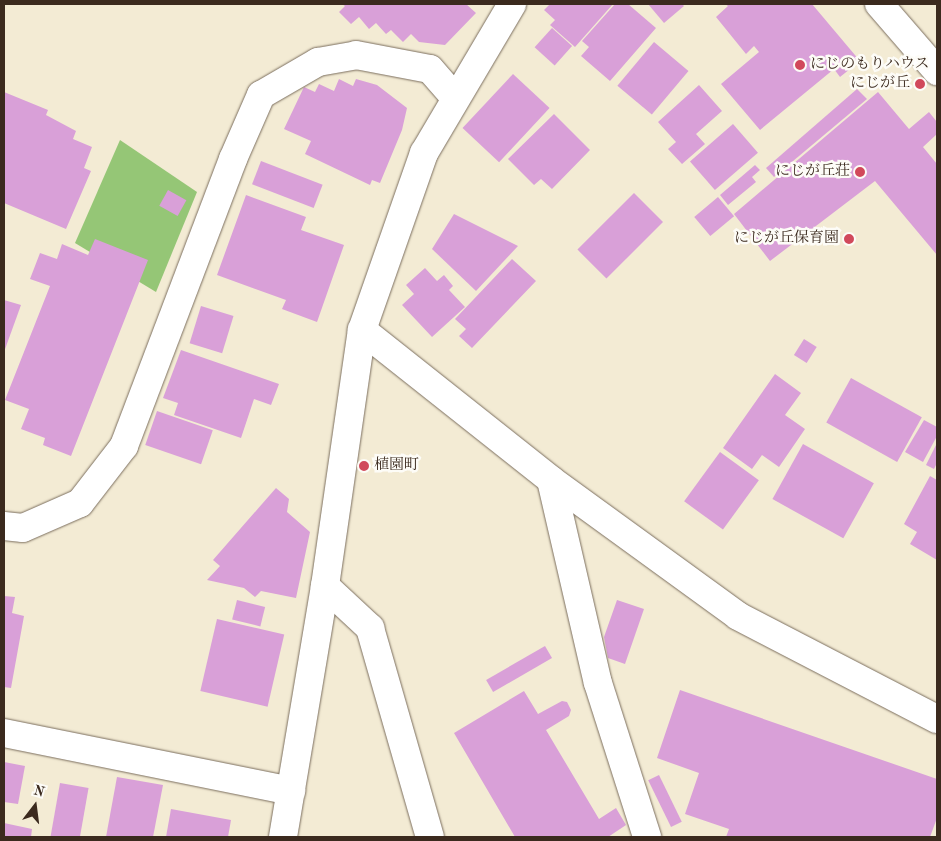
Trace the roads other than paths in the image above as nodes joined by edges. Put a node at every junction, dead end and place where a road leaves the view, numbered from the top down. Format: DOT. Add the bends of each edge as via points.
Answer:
graph roads {
  1 [pos="512,4"];
  2 [pos="878,4"];
  3 [pos="937,72"];
  4 [pos="455,98"];
  5 [pos="362,330"];
  6 [pos="551,480"];
  7 [pos="4,526"];
  8 [pos="325,586"];
  9 [pos="937,719"];
  10 [pos="4,733"];
  11 [pos="291,791"];
  12 [pos="283,837"];
  13 [pos="430,837"];
  14 [pos="647,837"];
  1 -- 4 [label="street"];
  2 -- 3 [label="street"];
  4 -- 5 [label="street" via="424,153"];
  4 -- 7 [label="street" via="430,69 356,55 318,62 261,95 233,159 124,446 80,503 23,528"];
  5 -- 6 [label="street"];
  5 -- 8 [label="street"];
  6 -- 9 [label="street" via="738,616"];
  6 -- 14 [label="street" via="598,682"];
  8 -- 11 [label="street"];
  8 -- 13 [label="street" via="370,628"];
  10 -- 11 [label="street"];
  11 -- 12 [label="street"];
}
